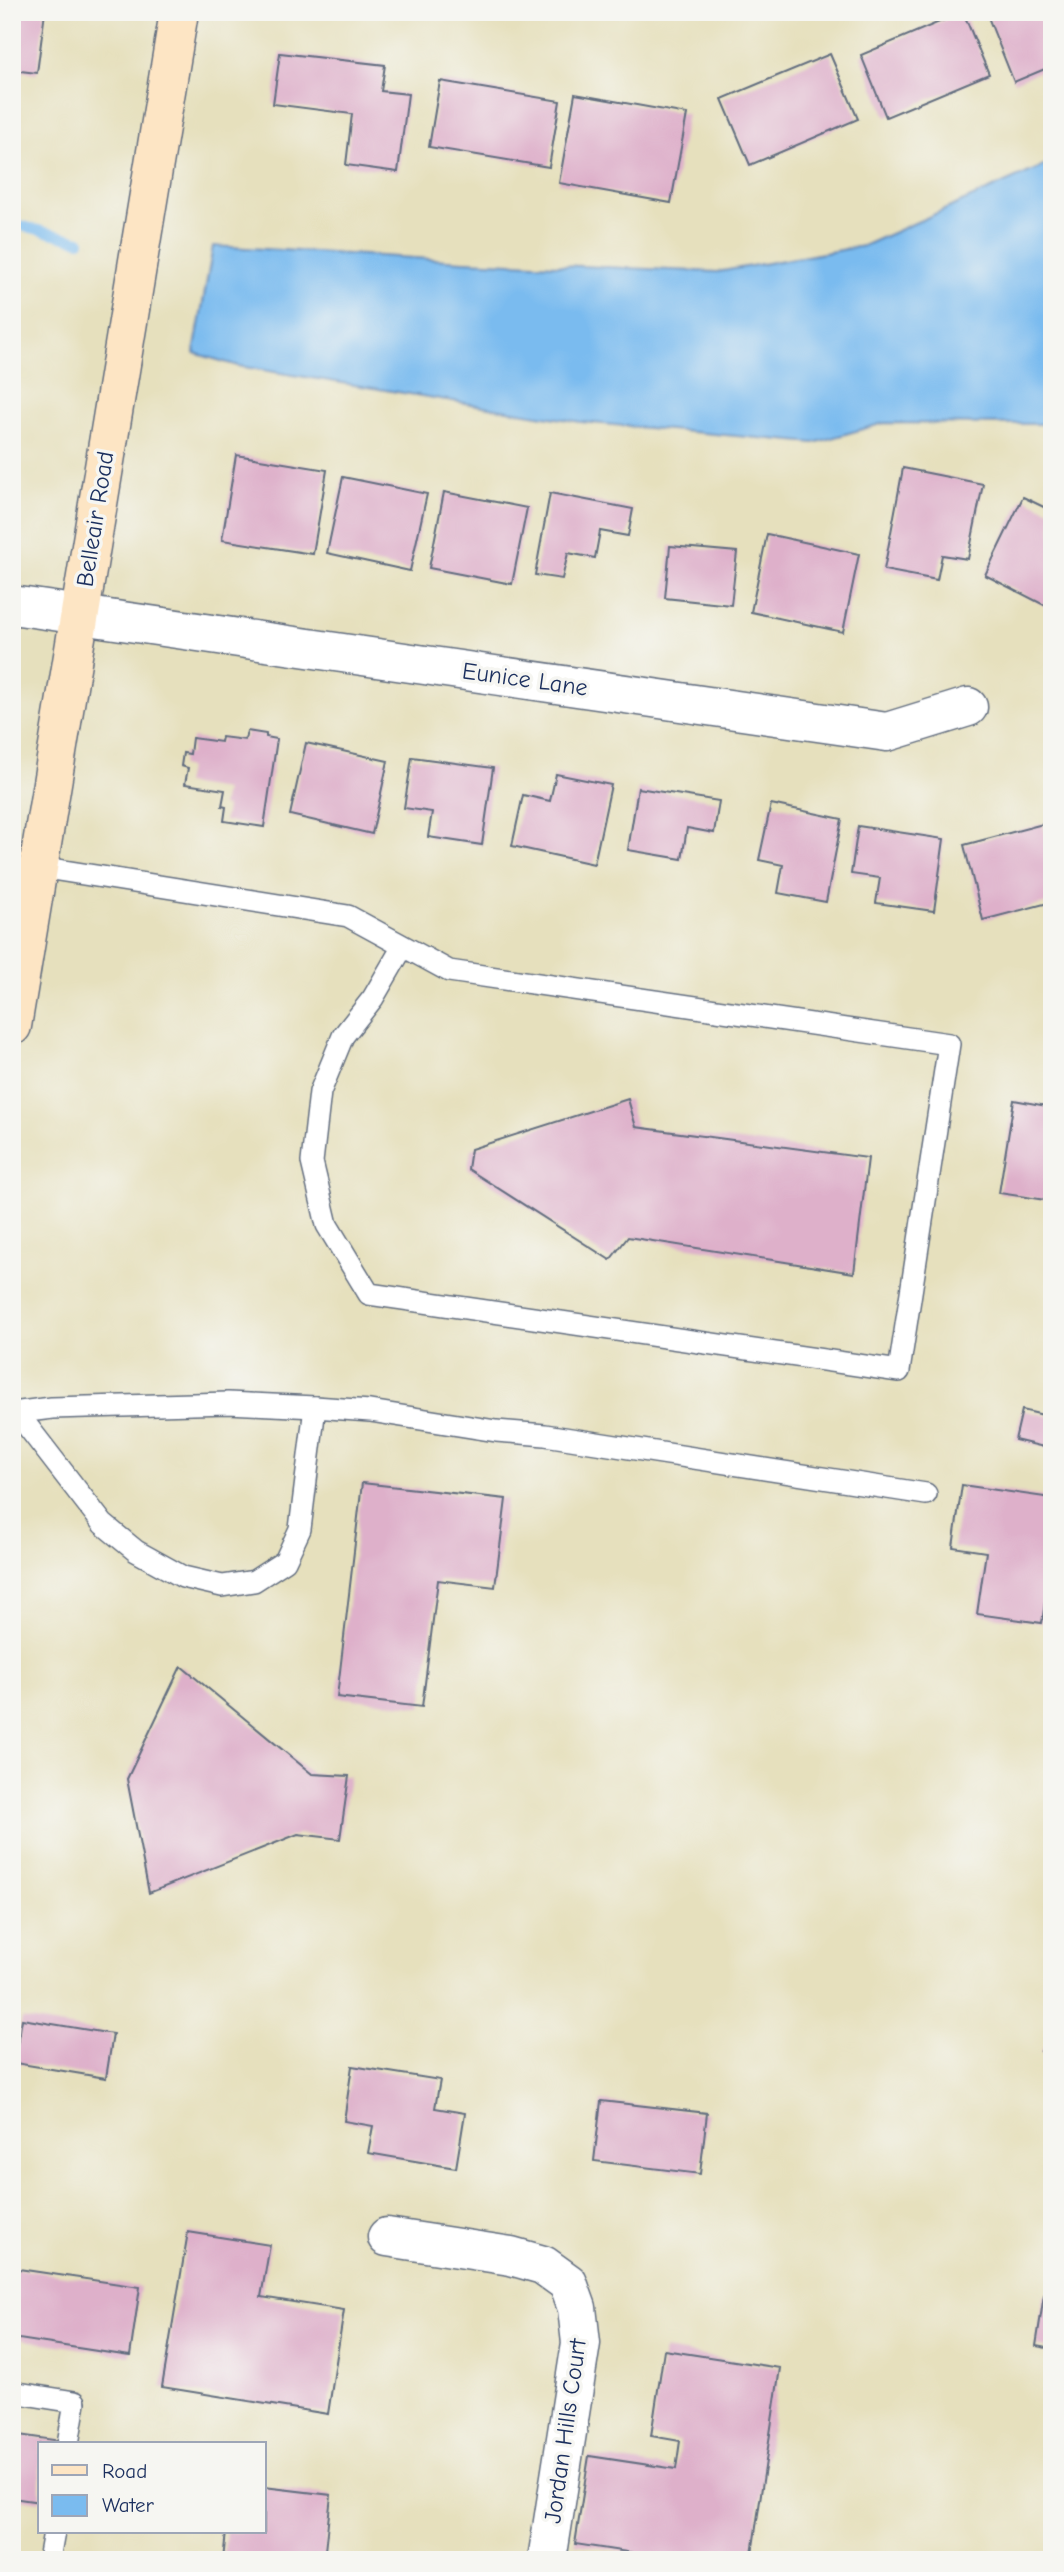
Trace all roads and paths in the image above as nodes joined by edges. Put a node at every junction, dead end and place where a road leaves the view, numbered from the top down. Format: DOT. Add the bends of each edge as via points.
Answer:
graph roads {
  1 [pos="179,12"];
  2 [pos="12,605"];
  3 [pos="80,615"];
  4 [pos="968,706"];
  5 [pos="38,867"];
  6 [pos="402,948"];
  7 [pos="12,1026"];
  8 [pos="315,1407"];
  9 [pos="15,1413"];
  10 [pos="926,1494"];
  11 [pos="387,2237"];
  12 [pos="12,2392"];
  13 [pos="68,2442"];
  14 [pos="54,2534"];
  15 [pos="49,2560"];
  16 [pos="547,2560"];
  1 -- 3 [label="main road, Belleair Road"];
  2 -- 3 [label="street, Eunice Lane"];
  3 -- 4 [label="street, Eunice Lane" via="887,732"];
  3 -- 5 [label="main road, Belleair Road"];
  5 -- 6 [label="lane" via="348,916"];
  5 -- 7 [label="main road, Belleair Road"];
  6 -- 6 [label="lane" via="449,971 949,1044 899,1371 369,1294 327,1225 312,1163 320,1092 343,1036 373,998"];
  8 -- 9 [label="lane" via="228,1403"];
  8 -- 9 [label="lane" via="300,1529 285,1561 254,1581 222,1586 183,1577 135,1550 103,1524"];
  8 -- 10 [label="lane" via="370,1410"];
  11 -- 16 [label="street, Jordan Hills Court" via="511,2256 543,2265 568,2283 577,2308 581,2343"];
  12 -- 13 [label="lane" via="75,2402"];
  14 -- 15 [label="lane"];
}
